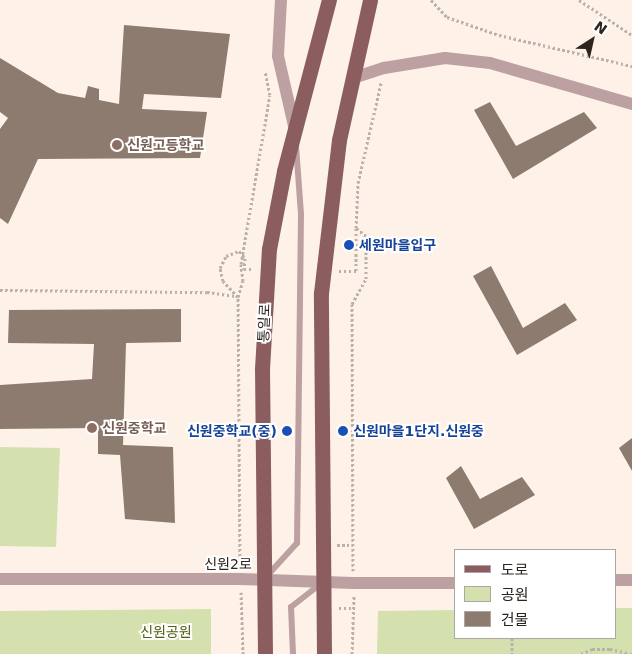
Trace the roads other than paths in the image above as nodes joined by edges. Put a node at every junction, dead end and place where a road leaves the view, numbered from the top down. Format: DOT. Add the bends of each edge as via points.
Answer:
graph roads {
  1 [pos="281,0"];
  2 [pos="370,0"];
  3 [pos="328,5"];
  4 [pos="353,78"];
  5 [pos="632,104"];
  6 [pos="295,130"];
  7 [pos="0,579"];
  8 [pos="264,580"];
  9 [pos="617,580"];
  10 [pos="632,580"];
  11 [pos="324,582"];
  12 [pos="454,583"];
  13 [pos="265,654"];
  14 [pos="293,654"];
  15 [pos="324,654"];
  1 -- 6 [label="street" via="278,56"];
  2 -- 4 [label="main road"];
  3 -- 6 [label="main road, 통일로"];
  4 -- 5 [label="street" via="384,68 445,58 490,63"];
  4 -- 11 [label="main road" via="339,140 321,292"];
  6 -- 8 [label="main road, 통일로" via="269,249 264,312"];
  6 -- 8 [label="lane" via="301,214 297,543"];
  7 -- 8 [label="street, 신원2로"];
  8 -- 11 [label="street, 신원2로"];
  8 -- 13 [label="main road, 통일로"];
  9 -- 10 [label="street"];
  11 -- 12 [label="street, 신원2로"];
  11 -- 14 [label="lane" via="291,607"];
  11 -- 15 [label="main road"];
}
